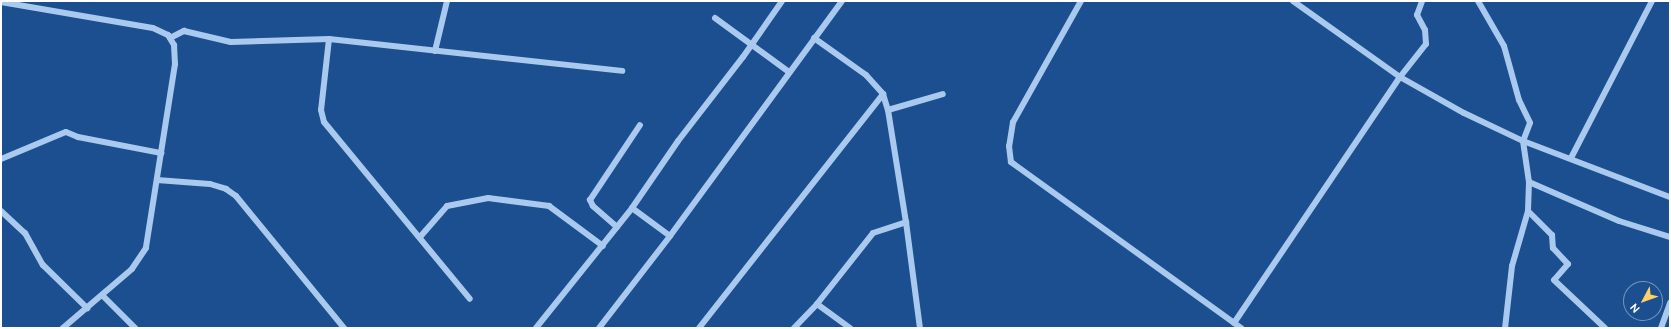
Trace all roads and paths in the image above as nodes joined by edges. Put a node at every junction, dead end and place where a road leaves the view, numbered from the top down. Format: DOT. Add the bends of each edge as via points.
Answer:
graph roads {
  1 [pos="447,1"];
  2 [pos="782,1"];
  3 [pos="842,1"];
  4 [pos="1081,1"];
  5 [pos="1293,1"];
  6 [pos="1422,1"];
  7 [pos="1478,1"];
  8 [pos="1652,1"];
  9 [pos="1,2"];
  10 [pos="36,4"];
  11 [pos="715,18"];
  12 [pos="170,38"];
  13 [pos="814,38"];
  14 [pos="329,39"];
  15 [pos="751,45"];
  16 [pos="435,51"];
  17 [pos="622,71"];
  18 [pos="789,72"];
  19 [pos="1400,77"];
  20 [pos="883,94"];
  21 [pos="943,94"];
  22 [pos="888,110"];
  23 [pos="640,125"];
  24 [pos="1523,141"];
  25 [pos="161,153"];
  26 [pos="1571,158"];
  27 [pos="1,159"];
  28 [pos="157,180"];
  29 [pos="1529,182"];
  30 [pos="1670,197"];
  31 [pos="632,208"];
  32 [pos="1,211"];
  33 [pos="1528,211"];
  34 [pos="906,222"];
  35 [pos="617,227"];
  36 [pos="670,236"];
  37 [pos="420,237"];
  38 [pos="1670,237"];
  39 [pos="603,246"];
  40 [pos="102,295"];
  41 [pos="470,299"];
  42 [pos="1670,303"];
  43 [pos="817,304"];
  44 [pos="86,308"];
  45 [pos="1234,323"];
  46 [pos="63,328"];
  47 [pos="135,328"];
  48 [pos="344,328"];
  49 [pos="536,328"];
  50 [pos="599,328"];
  51 [pos="699,328"];
  52 [pos="794,328"];
  53 [pos="850,328"];
  54 [pos="920,328"];
  55 [pos="1241,328"];
  56 [pos="1505,328"];
  57 [pos="1605,328"];
  58 [pos="1661,328"];
  1 -- 16 [label="street"];
  2 -- 15 [label="street"];
  3 -- 13 [label="street"];
  4 -- 45 [label="street" via="1013,122 1009,146 1011,162"];
  5 -- 19 [label="street"];
  6 -- 19 [label="street" via="1417,15 1425,30 1426,44"];
  7 -- 24 [label="street" via="1504,46 1519,100 1530,123"];
  8 -- 26 [label="street"];
  9 -- 10 [label="street"];
  10 -- 12 [label="street" via="153,28"];
  11 -- 15 [label="street"];
  12 -- 14 [label="street" via="184,31 231,42"];
  12 -- 25 [label="street" via="174,45 174,64"];
  13 -- 18 [label="street"];
  13 -- 20 [label="street" via="866,75"];
  14 -- 16 [label="street"];
  14 -- 37 [label="street" via="321,110 324,122"];
  15 -- 18 [label="street"];
  15 -- 31 [label="street" via="678,140"];
  16 -- 17 [label="street"];
  18 -- 36 [label="street"];
  19 -- 24 [label="street" via="1464,113"];
  19 -- 45 [label="street"];
  20 -- 22 [label="street"];
  20 -- 51 [label="street"];
  21 -- 22 [label="street"];
  22 -- 34 [label="street"];
  23 -- 35 [label="street" via="590,200 592,206"];
  24 -- 26 [label="street"];
  24 -- 29 [label="street"];
  25 -- 27 [label="street" via="78,137 66,132"];
  25 -- 28 [label="street"];
  26 -- 30 [label="street"];
  28 -- 40 [label="street" via="149,236 142,256 132,269"];
  28 -- 48 [label="street" via="210,184 226,189 236,196"];
  29 -- 33 [label="street"];
  29 -- 38 [label="street" via="1619,221"];
  31 -- 35 [label="street"];
  31 -- 36 [label="street"];
  32 -- 44 [label="street" via="25,233 43,266"];
  33 -- 56 [label="street" via="1512,266"];
  33 -- 57 [label="street" via="1552,235 1553,248 1568,264 1554,280"];
  34 -- 43 [label="street" via="873,233"];
  34 -- 54 [label="street"];
  35 -- 39 [label="street"];
  36 -- 50 [label="street"];
  37 -- 39 [label="street" via="447,206 488,198 549,206"];
  37 -- 41 [label="street"];
  39 -- 49 [label="street"];
  40 -- 44 [label="street"];
  40 -- 47 [label="street"];
  42 -- 58 [label="street"];
  43 -- 52 [label="street"];
  43 -- 53 [label="street"];
  44 -- 46 [label="street"];
  45 -- 55 [label="street"];
}
